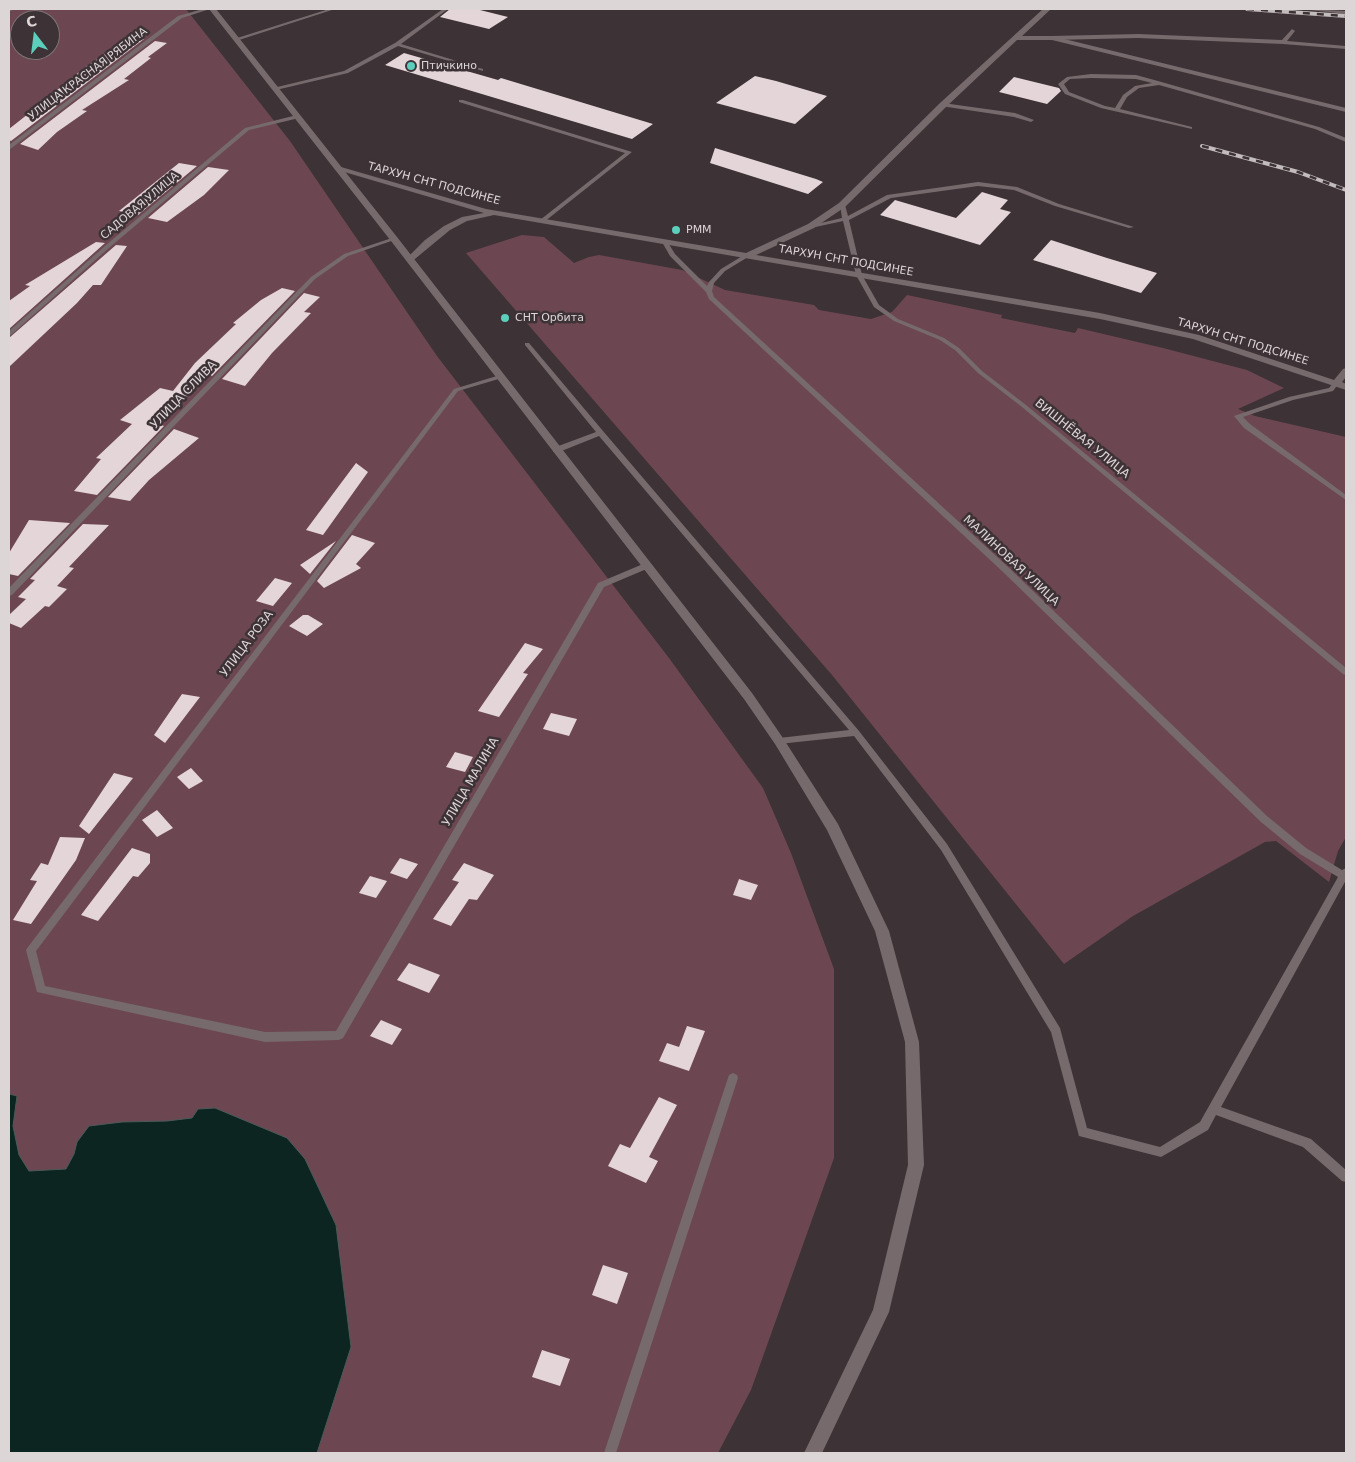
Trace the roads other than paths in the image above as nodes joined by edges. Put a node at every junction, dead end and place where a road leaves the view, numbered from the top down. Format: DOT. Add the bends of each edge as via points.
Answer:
graph roads {
  1 [pos="208,9"];
  2 [pos="212,9"];
  3 [pos="333,9"];
  4 [pos="446,9"];
  5 [pos="1047,9"];
  6 [pos="1309,9"];
  7 [pos="1346,13"];
  8 [pos="1292,31"];
  9 [pos="1015,38"];
  10 [pos="1052,38"];
  11 [pos="237,39"];
  12 [pos="1283,42"];
  13 [pos="397,44"];
  14 [pos="1346,48"];
  15 [pos="481,70"];
  16 [pos="1159,83"];
  17 [pos="276,88"];
  18 [pos="461,101"];
  19 [pos="943,104"];
  20 [pos="1117,110"];
  21 [pos="1346,110"];
  22 [pos="297,116"];
  23 [pos="1030,120"];
  24 [pos="1190,128"];
  25 [pos="1346,140"];
  26 [pos="9,148"];
  27 [pos="338,169"];
  28 [pos="842,205"];
  29 [pos="505,214"];
  30 [pos="846,219"];
  31 [pos="542,221"];
  32 [pos="811,226"];
  33 [pos="1131,227"];
  34 [pos="394,239"];
  35 [pos="665,242"];
  36 [pos="746,256"];
  37 [pos="410,260"];
  38 [pos="859,275"];
  39 [pos="709,291"];
  40 [pos="9,334"];
  41 [pos="528,344"];
  42 [pos="1346,371"];
  43 [pos="500,377"];
  44 [pos="1336,383"];
  45 [pos="1346,386"];
  46 [pos="600,433"];
  47 [pos="556,450"];
  48 [pos="1346,498"];
  49 [pos="646,566"];
  50 [pos="9,592"];
  51 [pos="1346,672"];
  52 [pos="856,732"];
  53 [pos="779,741"];
  54 [pos="1345,874"];
  55 [pos="339,1035"];
  56 [pos="733,1078"];
  57 [pos="1214,1109"];
  58 [pos="1346,1178"];
  59 [pos="610,1453"];
  60 [pos="814,1453"];
  1 -- 26 [label="lane, УЛИЦА КРАСНАЯ РЯБИНА" via="180,17"];
  2 -- 11 [label="street"];
  3 -- 11 [label="lane"];
  4 -- 13 [label="lane"];
  5 -- 9 [label="street"];
  6 -- 7 [label="lane"];
  8 -- 12 [label="lane"];
  9 -- 10 [label="street"];
  9 -- 19 [label="street"];
  10 -- 12 [label="lane" via="1138,36"];
  10 -- 21 [label="street"];
  11 -- 17 [label="street"];
  12 -- 14 [label="lane"];
  13 -- 15 [label="lane"];
  13 -- 17 [label="lane" via="346,72"];
  16 -- 20 [label="lane" via="1137,87 1125,96"];
  16 -- 20 [label="lane" via="1118,76 1069,78 1061,84 1068,93"];
  16 -- 25 [label="lane"];
  17 -- 22 [label="street"];
  18 -- 31 [label="lane" via="629,152"];
  19 -- 23 [label="lane"];
  19 -- 28 [label="street"];
  20 -- 24 [label="lane"];
  22 -- 27 [label="street"];
  22 -- 40 [label="lane, САДОВАЯ УЛИЦА" via="247,129"];
  27 -- 29 [label="street, ТАРХУН СНТ ПОДСИНЕЕ" via="484,211"];
  27 -- 34 [label="street"];
  28 -- 30 [label="lane, ВИШНЁВАЯ УЛИЦА"];
  28 -- 32 [label="street"];
  29 -- 31 [label="street, ТАРХУН СНТ ПОДСИНЕЕ"];
  29 -- 37 [label="street" via="465,219 428,242"];
  30 -- 32 [label="lane"];
  30 -- 33 [label="lane" via="889,196 978,184 1016,188 1057,205"];
  30 -- 38 [label="lane, ВИШНЁВАЯ УЛИЦА"];
  31 -- 35 [label="street, ТАРХУН СНТ ПОДСИНЕЕ"];
  32 -- 36 [label="street"];
  34 -- 37 [label="street"];
  34 -- 50 [label="lane, УЛИЦА СЛИВА" via="346,255 313,278"];
  35 -- 36 [label="street, ТАРХУН СНТ ПОДСИНЕЕ"];
  35 -- 39 [label="lane, МАЛИНОВАЯ УЛИЦА" via="677,261"];
  36 -- 38 [label="street, ТАРХУН СНТ ПОДСИНЕЕ"];
  36 -- 39 [label="lane" via="723,270 711,283"];
  37 -- 43 [label="street"];
  38 -- 44 [label="street, ТАРХУН СНТ ПОДСИНЕЕ" via="1100,316 1196,337"];
  38 -- 51 [label="lane, ВИШНЁВАЯ УЛИЦА" via="880,309 957,349 980,372"];
  39 -- 54 [label="lane, МАЛИНОВАЯ УЛИЦА" via="711,298 1005,569 1264,819 1303,851"];
  41 -- 46 [label="lane"];
  42 -- 44 [label="street"];
  43 -- 47 [label="street"];
  43 -- 55 [label="lane, УЛИЦА РОЗА" via="456,390 31,950 41,989 265,1037"];
  44 -- 45 [label="street, ТАРХУН СНТ ПОДСИНЕЕ"];
  44 -- 48 [label="lane" via="1331,390 1291,398 1238,416 1247,426"];
  46 -- 47 [label="lane"];
  46 -- 52 [label="lane"];
  47 -- 49 [label="street"];
  49 -- 53 [label="street" via="748,696"];
  49 -- 55 [label="lane, УЛИЦА МАЛИНА" via="601,585"];
  52 -- 53 [label="lane"];
  52 -- 57 [label="lane" via="944,846 1056,1031 1083,1132 1161,1152 1204,1126"];
  53 -- 60 [label="street" via="833,828 882,932 912,1042 916,1164 880,1312"];
  54 -- 57 [label="lane"];
  56 -- 59 [label="lane"];
  57 -- 58 [label="lane" via="1307,1143"];
}
